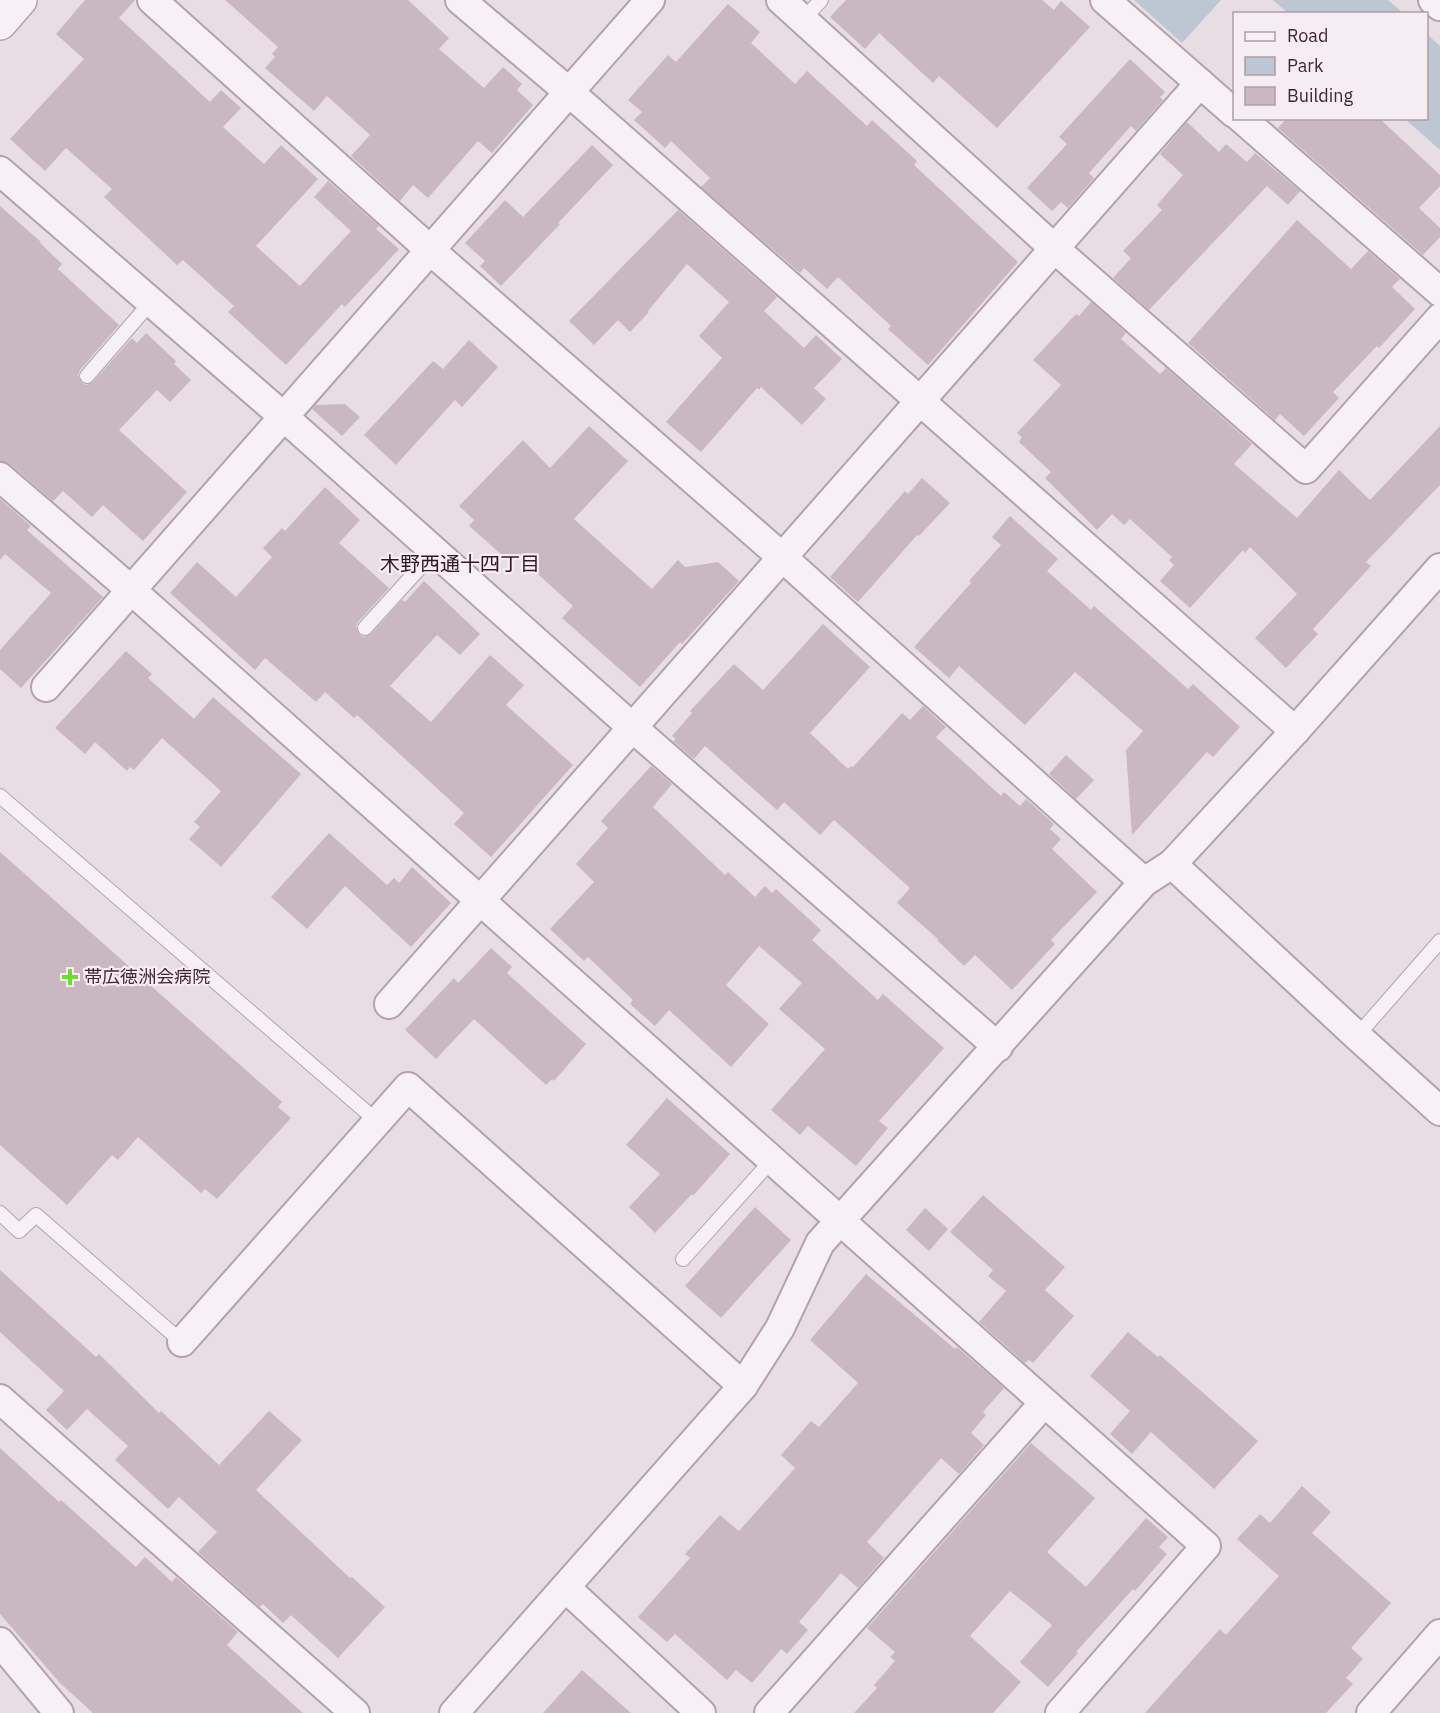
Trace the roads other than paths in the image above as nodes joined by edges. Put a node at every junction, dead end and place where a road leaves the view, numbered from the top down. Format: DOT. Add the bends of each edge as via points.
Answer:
graph roads {
  1 [pos="20,0"];
  2 [pos="152,0"];
  3 [pos="460,0"];
  4 [pos="650,0"];
  5 [pos="781,0"];
  6 [pos="1105,0"];
  7 [pos="1433,0"];
  8 [pos="1440,6"];
  9 [pos="812,10"];
  10 [pos="0,23"];
  11 [pos="1200,83"];
  12 [pos="569,92"];
  13 [pos="1233,112"];
  14 [pos="1243,120"];
  15 [pos="0,171"];
  16 [pos="1055,249"];
  17 [pos="430,250"];
  18 [pos="1440,292"];
  19 [pos="151,302"];
  20 [pos="1440,318"];
  21 [pos="87,376"];
  22 [pos="920,401"];
  23 [pos="284,417"];
  24 [pos="0,477"];
  25 [pos="435,551"];
  26 [pos="782,557"];
  27 [pos="1440,567"];
  28 [pos="130,589"];
  29 [pos="365,628"];
  30 [pos="46,687"];
  31 [pos="633,728"];
  32 [pos="1295,731"];
  33 [pos="0,796"];
  34 [pos="1172,864"];
  35 [pos="1144,882"];
  36 [pos="479,900"];
  37 [pos="1440,941"];
  38 [pos="389,1004"];
  39 [pos="1357,1036"];
  40 [pos="998,1047"];
  41 [pos="1440,1111"];
  42 [pos="378,1122"];
  43 [pos="772,1160"];
  44 [pos="0,1214"];
  45 [pos="841,1220"];
  46 [pos="683,1259"];
  47 [pos="182,1342"];
  48 [pos="743,1386"];
  49 [pos="0,1399"];
  50 [pos="1044,1403"];
  51 [pos="566,1588"];
  52 [pos="1440,1634"];
  53 [pos="0,1642"];
  54 [pos="59,1713"];
  55 [pos="355,1713"];
  56 [pos="454,1713"];
  57 [pos="700,1713"];
  58 [pos="769,1713"];
  59 [pos="1060,1713"];
  60 [pos="1371,1713"];
  1 -- 10 [label="street"];
  2 -- 17 [label="street"];
  3 -- 12 [label="street"];
  4 -- 12 [label="street"];
  5 -- 9 [label="street"];
  6 -- 11 [label="street"];
  7 -- 8 [label="street"];
  9 -- 16 [label="street"];
  11 -- 13 [label="street"];
  11 -- 16 [label="street"];
  12 -- 17 [label="street"];
  12 -- 22 [label="street"];
  14 -- 18 [label="street"];
  15 -- 19 [label="street"];
  16 -- 20 [label="street" via="1306,469"];
  16 -- 22 [label="street"];
  17 -- 23 [label="street"];
  17 -- 26 [label="street"];
  19 -- 21 [label="lane"];
  19 -- 23 [label="street"];
  22 -- 26 [label="street"];
  22 -- 32 [label="street"];
  23 -- 25 [label="street"];
  23 -- 28 [label="street"];
  24 -- 28 [label="street"];
  25 -- 29 [label="lane"];
  25 -- 31 [label="street"];
  26 -- 31 [label="street"];
  26 -- 35 [label="street"];
  27 -- 32 [label="street"];
  28 -- 30 [label="street"];
  28 -- 36 [label="street"];
  31 -- 36 [label="street"];
  31 -- 40 [label="street"];
  32 -- 34 [label="street"];
  33 -- 42 [label="lane"];
  34 -- 35 [label="street"];
  34 -- 39 [label="street"];
  35 -- 40 [label="street"];
  36 -- 38 [label="street"];
  36 -- 43 [label="street"];
  37 -- 39 [label="lane"];
  39 -- 41 [label="street"];
  40 -- 45 [label="street"];
  42 -- 47 [label="street"];
  42 -- 48 [label="street" via="408,1088"];
  43 -- 45 [label="street"];
  43 -- 46 [label="lane"];
  44 -- 47 [label="lane" via="19,1231 36,1215"];
  45 -- 48 [label="street" via="820,1243 780,1328"];
  45 -- 50 [label="street"];
  48 -- 51 [label="street"];
  49 -- 55 [label="street"];
  50 -- 58 [label="street"];
  50 -- 59 [label="street" via="1206,1546"];
  51 -- 56 [label="street"];
  51 -- 57 [label="street"];
  52 -- 60 [label="street"];
  53 -- 54 [label="street"];
}
